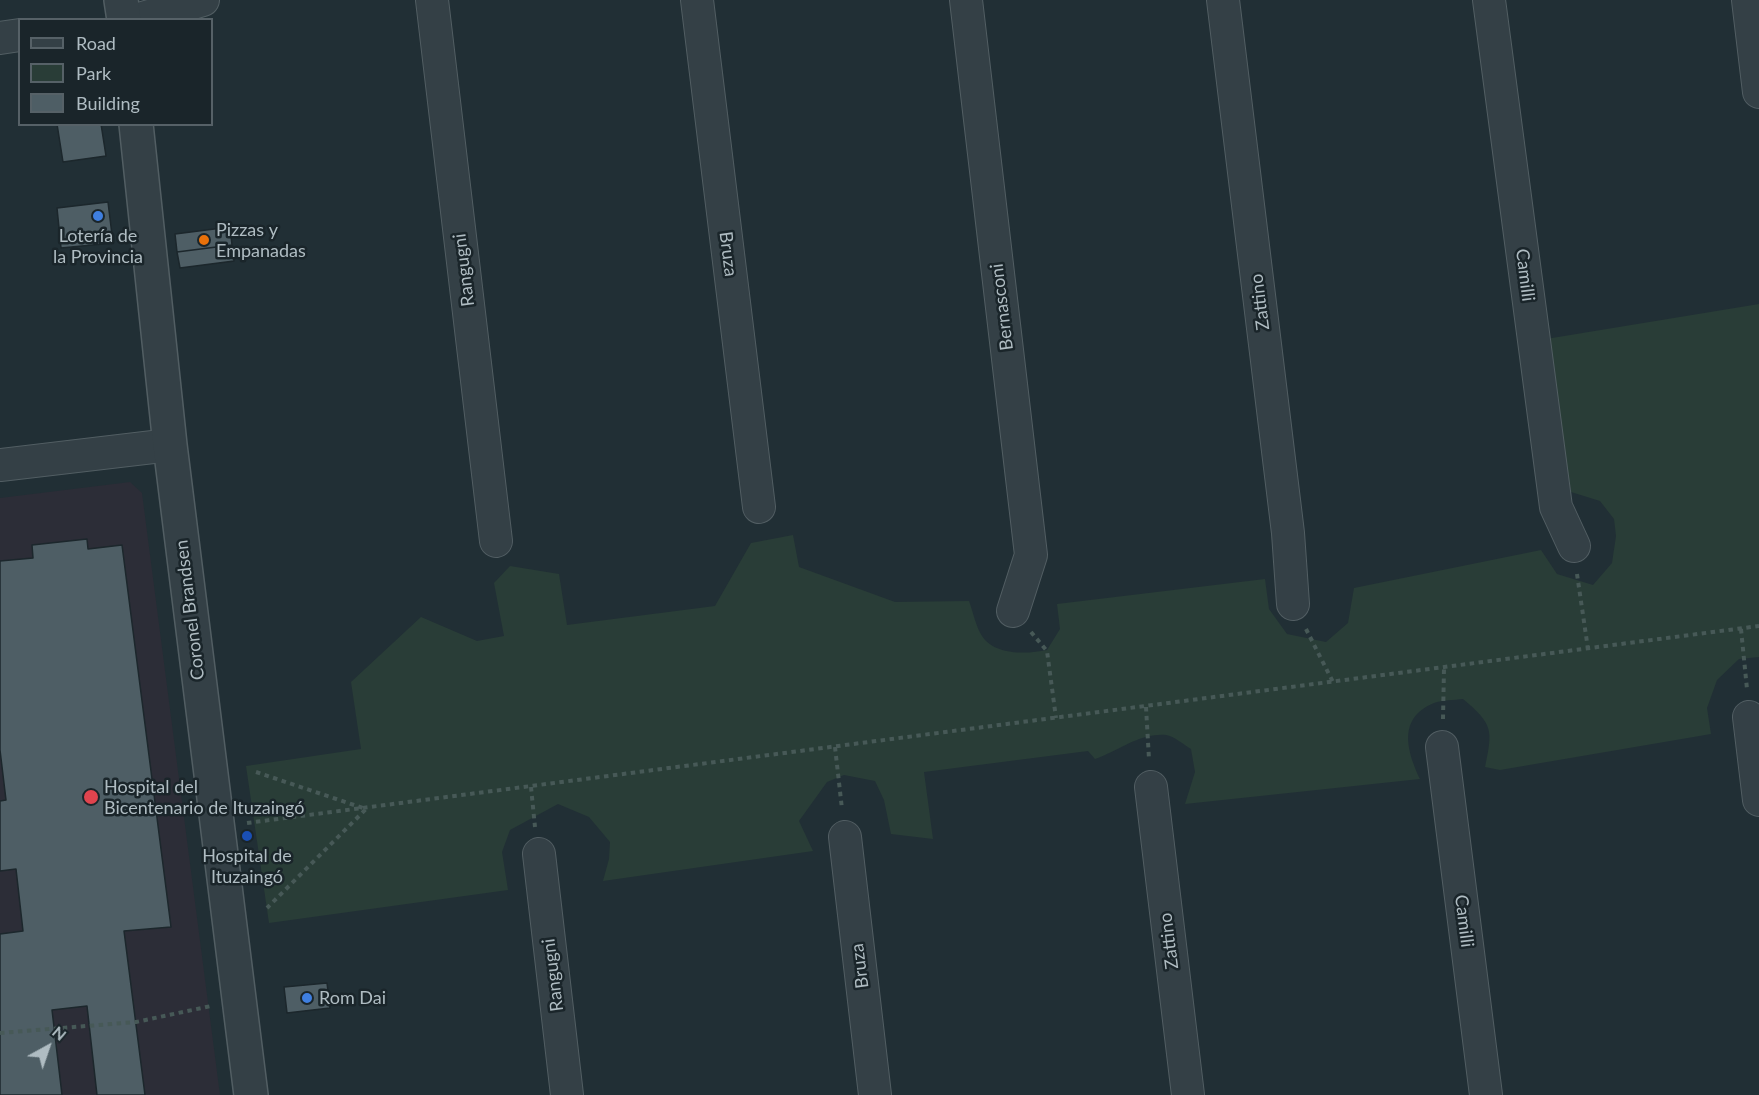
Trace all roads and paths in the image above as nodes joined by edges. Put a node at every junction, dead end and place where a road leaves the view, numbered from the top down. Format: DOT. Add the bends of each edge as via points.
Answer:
graph roads {
  1 [pos="122,0"];
  2 [pos="203,0"];
  3 [pos="432,0"];
  4 [pos="697,0"];
  5 [pos="966,0"];
  6 [pos="1223,0"];
  7 [pos="1489,0"];
  8 [pos="1748,0"];
  9 [pos="124,18"];
  10 [pos="143,18"];
  11 [pos="18,35"];
  12 [pos="0,38"];
  13 [pos="1759,92"];
  14 [pos="136,126"];
  15 [pos="170,445"];
  16 [pos="0,465"];
  17 [pos="759,507"];
  18 [pos="496,540"];
  19 [pos="1574,546"];
  20 [pos="1293,604"];
  21 [pos="1013,611"];
  22 [pos="1759,626"];
  23 [pos="1741,629"];
  24 [pos="1588,649"];
  25 [pos="1444,668"];
  26 [pos="1333,682"];
  27 [pos="1146,707"];
  28 [pos="1749,717"];
  29 [pos="1056,718"];
  30 [pos="835,747"];
  31 [pos="1442,747"];
  32 [pos="256,772"];
  33 [pos="531,787"];
  34 [pos="1151,787"];
  35 [pos="1759,800"];
  36 [pos="366,809"];
  37 [pos="216,827"];
  38 [pos="845,837"];
  39 [pos="539,854"];
  40 [pos="267,908"];
  41 [pos="238,1000"];
  42 [pos="0,1033"];
  43 [pos="251,1095"];
  44 [pos="567,1095"];
  45 [pos="875,1095"];
  46 [pos="1188,1095"];
  47 [pos="1486,1095"];
  1 -- 9 [label="street"];
  2 -- 10 [label="street"];
  3 -- 18 [label="street, Rangugni"];
  4 -- 17 [label="street, Bruza"];
  5 -- 21 [label="street, Bernasconi" via="1031,555"];
  6 -- 20 [label="street, Zattino" via="1288,533"];
  7 -- 19 [label="street, Camilli" via="1556,507"];
  8 -- 13 [label="street"];
  11 -- 12 [label="street"];
  14 -- 15 [label="street, Coronel Brandsen"];
  15 -- 16 [label="street"];
  15 -- 37 [label="street, Coronel Brandsen"];
  19 -- 24 [label="path"];
  20 -- 26 [label="path"];
  21 -- 29 [label="path" via="1047,651"];
  22 -- 23 [label="path"];
  23 -- 24 [label="path"];
  23 -- 28 [label="path"];
  24 -- 25 [label="path"];
  25 -- 26 [label="path"];
  25 -- 31 [label="path"];
  26 -- 27 [label="path"];
  27 -- 29 [label="path"];
  27 -- 34 [label="path"];
  28 -- 35 [label="street"];
  29 -- 30 [label="path"];
  30 -- 33 [label="path"];
  30 -- 38 [label="path"];
  31 -- 47 [label="street, Camilli"];
  32 -- 36 [label="path"];
  33 -- 36 [label="path"];
  33 -- 39 [label="path"];
  34 -- 46 [label="street, Zattino"];
  36 -- 37 [label="path"];
  36 -- 40 [label="path"];
  37 -- 41 [label="street, Coronel Brandsen"];
  38 -- 45 [label="street, Bruza"];
  39 -- 44 [label="street, Rangugni"];
  41 -- 42 [label="path" via="136,1022"];
  41 -- 43 [label="street, Coronel Brandsen"];
}
